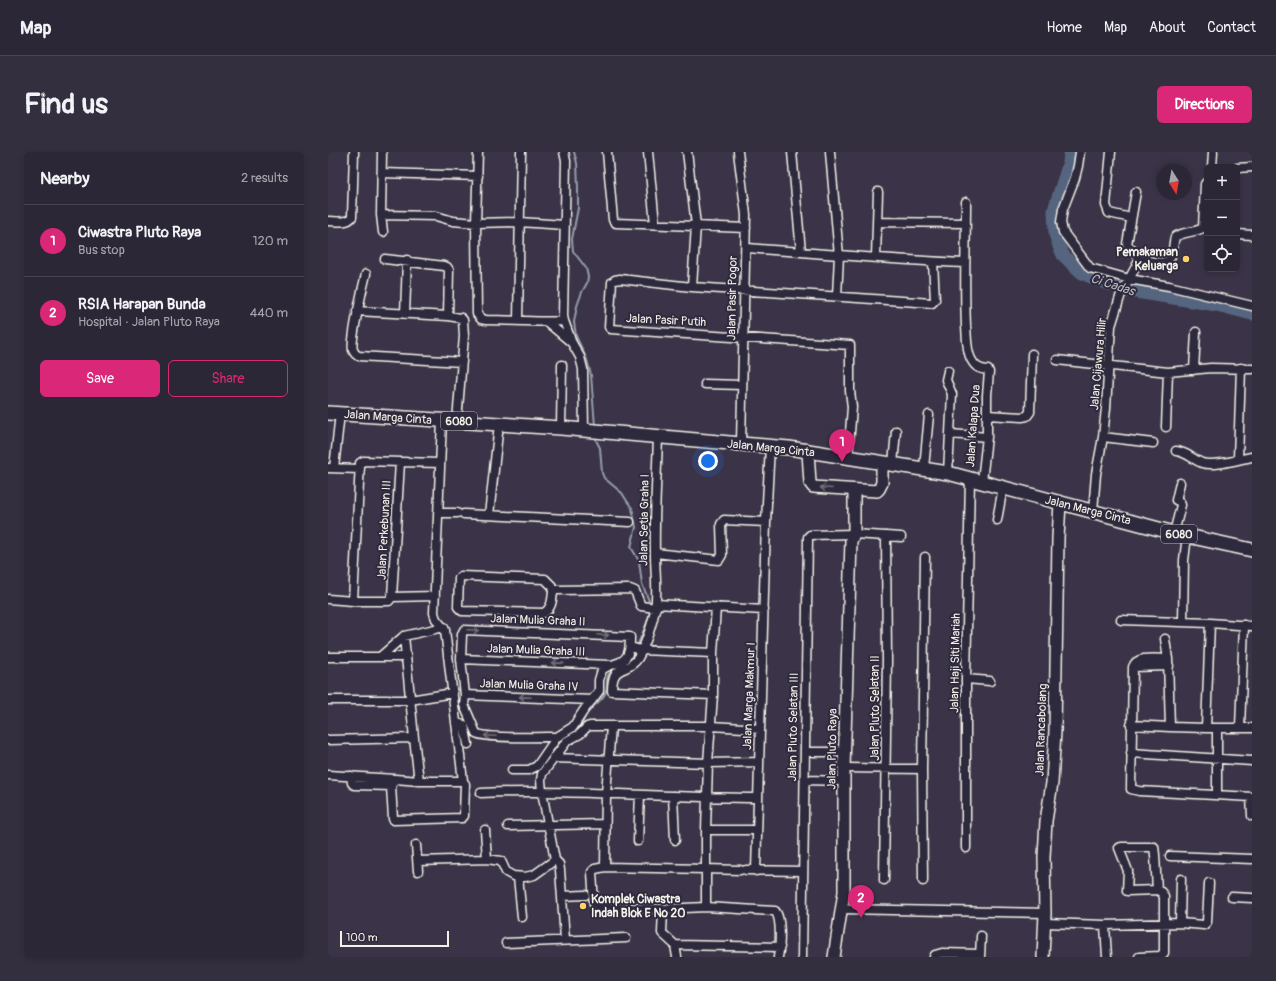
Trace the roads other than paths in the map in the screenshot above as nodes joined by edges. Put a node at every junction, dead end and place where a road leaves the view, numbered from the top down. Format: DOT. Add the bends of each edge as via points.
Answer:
graph roads {
  1 [pos="354,152"];
  2 [pos="382,152"];
  3 [pos="478,152"];
  4 [pos="521,152"];
  5 [pos="564,152"];
  6 [pos="607,152"];
  7 [pos="648,152"];
  8 [pos="687,152"];
  9 [pos="738,152"];
  10 [pos="792,152"];
  11 [pos="830,152"];
  12 [pos="1080,152"];
  13 [pos="1111,152"];
  14 [pos="1213,152"];
  15 [pos="1212,164"];
  16 [pos="1252,167"];
  17 [pos="1240,168"];
  18 [pos="382,173"];
  19 [pos="478,176"];
  20 [pos="878,192"];
  21 [pos="1136,192"];
  22 [pos="966,202"];
  23 [pos="381,215"];
  24 [pos="1131,218"];
  25 [pos="328,220"];
  26 [pos="519,222"];
  27 [pos="878,222"];
  28 [pos="476,223"];
  29 [pos="966,223"];
  30 [pos="655,224"];
  31 [pos="565,225"];
  32 [pos="696,226"];
  33 [pos="746,228"];
  34 [pos="1204,230"];
  35 [pos="383,232"];
  36 [pos="1240,234"];
  37 [pos="1252,235"];
  38 [pos="746,248"];
  39 [pos="801,252"];
  40 [pos="839,256"];
  41 [pos="876,257"];
  42 [pos="385,259"];
  43 [pos="1140,259"];
  44 [pos="407,260"];
  45 [pos="933,262"];
  46 [pos="965,263"];
  47 [pos="366,274"];
  48 [pos="1128,280"];
  49 [pos="692,287"];
  50 [pos="744,289"];
  51 [pos="837,296"];
  52 [pos="1252,306"];
  53 [pos="357,311"];
  54 [pos="405,314"];
  55 [pos="448,316"];
  56 [pos="518,320"];
  57 [pos="564,321"];
  58 [pos="547,322"];
  59 [pos="1196,332"];
  60 [pos="743,337"];
  61 [pos="572,342"];
  62 [pos="1032,354"];
  63 [pos="1057,360"];
  64 [pos="462,362"];
  65 [pos="562,365"];
  66 [pos="1108,366"];
  67 [pos="1240,368"];
  68 [pos="948,370"];
  69 [pos="1194,370"];
  70 [pos="1252,370"];
  71 [pos="1168,372"];
  72 [pos="705,384"];
  73 [pos="742,385"];
  74 [pos="334,413"];
  75 [pos="929,415"];
  76 [pos="987,415"];
  77 [pos="442,420"];
  78 [pos="457,421"];
  79 [pos="499,424"];
  80 [pos="1166,427"];
  81 [pos="561,428"];
  82 [pos="592,431"];
  83 [pos="896,431"];
  84 [pos="951,434"];
  85 [pos="658,436"];
  86 [pos="987,437"];
  87 [pos="1103,437"];
  88 [pos="1153,443"];
  89 [pos="741,444"];
  90 [pos="770,446"];
  91 [pos="1176,451"];
  92 [pos="808,452"];
  93 [pos="1252,457"];
  94 [pos="848,458"];
  95 [pos="1238,459"];
  96 [pos="400,462"];
  97 [pos="440,463"];
  98 [pos="888,464"];
  99 [pos="331,468"];
  100 [pos="924,468"];
  101 [pos="360,469"];
  102 [pos="948,473"];
  103 [pos="976,479"];
  104 [pos="1180,483"];
  105 [pos="1003,487"];
  106 [pos="850,490"];
  107 [pos="1054,501"];
  108 [pos="1100,512"];
  109 [pos="438,513"];
  110 [pos="490,515"];
  111 [pos="997,520"];
  112 [pos="630,522"];
  113 [pos="766,522"];
  114 [pos="1180,534"];
  115 [pos="851,536"];
  116 [pos="886,536"];
  117 [pos="901,537"];
  118 [pos="1252,550"];
  119 [pos="655,553"];
  120 [pos="926,557"];
  121 [pos="554,589"];
  122 [pos="435,596"];
  123 [pos="392,597"];
  124 [pos="328,599"];
  125 [pos="353,601"];
  126 [pos="656,606"];
  127 [pos="716,607"];
  128 [pos="764,610"];
  129 [pos="1121,620"];
  130 [pos="1183,622"];
  131 [pos="1210,623"];
  132 [pos="1248,625"];
  133 [pos="444,627"];
  134 [pos="404,636"];
  135 [pos="1165,639"];
  136 [pos="630,647"];
  137 [pos="641,650"];
  138 [pos="713,653"];
  139 [pos="328,657"];
  140 [pos="380,657"];
  141 [pos="405,657"];
  142 [pos="461,659"];
  143 [pos="1168,663"];
  144 [pos="610,665"];
  145 [pos="966,679"];
  146 [pos="990,681"];
  147 [pos="453,693"];
  148 [pos="465,695"];
  149 [pos="713,695"];
  150 [pos="328,700"];
  151 [pos="410,700"];
  152 [pos="592,700"];
  153 [pos="456,723"];
  154 [pos="1131,725"];
  155 [pos="611,726"];
  156 [pos="711,726"];
  157 [pos="1170,727"];
  158 [pos="1206,728"];
  159 [pos="1217,728"];
  160 [pos="1240,728"];
  161 [pos="1252,728"];
  162 [pos="760,729"];
  163 [pos="557,737"];
  164 [pos="414,738"];
  165 [pos="328,740"];
  166 [pos="468,744"];
  167 [pos="805,752"];
  168 [pos="845,752"];
  169 [pos="1131,753"];
  170 [pos="553,758"];
  171 [pos="608,760"];
  172 [pos="1217,760"];
  173 [pos="1252,761"];
  174 [pos="759,762"];
  175 [pos="708,763"];
  176 [pos="844,768"];
  177 [pos="887,768"];
  178 [pos="922,769"];
  179 [pos="512,770"];
  180 [pos="328,775"];
  181 [pos="805,780"];
  182 [pos="464,781"];
  183 [pos="844,781"];
  184 [pos="419,782"];
  185 [pos="393,783"];
  186 [pos="542,792"];
  187 [pos="481,793"];
  188 [pos="606,794"];
  189 [pos="1217,794"];
  190 [pos="640,795"];
  191 [pos="674,796"];
  192 [pos="1252,797"];
  193 [pos="707,798"];
  194 [pos="758,798"];
  195 [pos="1252,816"];
  196 [pos="604,824"];
  197 [pos="549,825"];
  198 [pos="508,826"];
  199 [pos="485,830"];
  200 [pos="706,830"];
  201 [pos="757,830"];
  202 [pos="675,840"];
  203 [pos="638,841"];
  204 [pos="416,845"];
  205 [pos="966,848"];
  206 [pos="1170,856"];
  207 [pos="487,859"];
  208 [pos="1252,859"];
  209 [pos="418,861"];
  210 [pos="556,861"];
  211 [pos="567,862"];
  212 [pos="604,867"];
  213 [pos="706,869"];
  214 [pos="418,871"];
  215 [pos="756,871"];
  216 [pos="802,871"];
  217 [pos="518,877"];
  218 [pos="1181,879"];
  219 [pos="884,880"];
  220 [pos="923,881"];
  221 [pos="1209,883"];
  222 [pos="1157,890"];
  223 [pos="585,895"];
  224 [pos="562,896"];
  225 [pos="1232,897"];
  226 [pos="1252,898"];
  227 [pos="706,907"];
  228 [pos="663,909"];
  229 [pos="842,909"];
  230 [pos="522,917"];
  231 [pos="1042,921"];
  232 [pos="1180,922"];
  233 [pos="1164,923"];
  234 [pos="1105,925"];
  235 [pos="981,936"];
  236 [pos="626,938"];
  237 [pos="565,940"];
  238 [pos="506,943"];
  239 [pos="675,945"];
  240 [pos="780,947"];
  241 [pos="980,956"];
  242 [pos="677,957"];
  243 [pos="778,957"];
  244 [pos="802,957"];
  245 [pos="834,957"];
  246 [pos="934,957"];
  247 [pos="1043,957"];
  248 [pos="1107,957"];
  249 [pos="1140,957"];
  1 -- 25 [label="street" via="352,217 346,221"];
  2 -- 18 [label="street"];
  3 -- 19 [label="street"];
  4 -- 26 [label="street"];
  5 -- 31 [label="street"];
  6 -- 30 [label="street" via="614,222"];
  7 -- 30 [label="street"];
  8 -- 32 [label="street"];
  9 -- 33 [label="street, Jalan Pasir Pogor"];
  10 -- 39 [label="street"];
  11 -- 40 [label="street"];
  12 -- 48 [label="street" via="1076,178 1061,216 1063,232 1090,268"];
  13 -- 24 [label="street" via="1106,205 1109,213"];
  14 -- 15 [label="street"];
  16 -- 17 [label="street"];
  18 -- 19 [label="street"];
  18 -- 23 [label="street"];
  19 -- 28 [label="street"];
  20 -- 27 [label="street"];
  21 -- 24 [label="street"];
  22 -- 29 [label="street"];
  23 -- 28 [label="street" via="430,216"];
  23 -- 35 [label="street"];
  24 -- 43 [label="street" via="1127,244"];
  26 -- 28 [label="street"];
  26 -- 31 [label="street"];
  26 -- 56 [label="street"];
  27 -- 29 [label="street"];
  27 -- 41 [label="street"];
  28 -- 56 [label="street" via="477,314 486,320"];
  29 -- 46 [label="street"];
  30 -- 32 [label="street"];
  31 -- 57 [label="street"];
  32 -- 33 [label="street"];
  32 -- 49 [label="street"];
  33 -- 38 [label="street, Jalan Pasir Pogor"];
  34 -- 43 [label="street" via="1182,232 1175,237 1170,258 1165,262"];
  36 -- 37 [label="street"];
  38 -- 39 [label="street"];
  38 -- 50 [label="street, Jalan Pasir Pogor"];
  39 -- 40 [label="street"];
  40 -- 41 [label="street"];
  40 -- 51 [label="street"];
  41 -- 45 [label="street"];
  42 -- 44 [label="street"];
  43 -- 48 [label="street, Jalan Cijawura Hilir"];
  44 -- 54 [label="street"];
  44 -- 55 [label="street" via="448,268"];
  45 -- 46 [label="street"];
  45 -- 51 [label="street" via="933,302"];
  46 -- 76 [label="street, Jalan Kalapa Dua" via="967,343 970,357 976,366 989,371"];
  47 -- 53 [label="street"];
  48 -- 52 [label="street" via="1169,286"];
  48 -- 66 [label="street, Jalan Cijawura Hilir" via="1111,326"];
  49 -- 50 [label="street"];
  49 -- 60 [label="street, Jalan Pasir Putih" via="620,279 612,282 609,327"];
  50 -- 51 [label="street"];
  50 -- 60 [label="street, Jalan Pasir Pogor"];
  53 -- 54 [label="street"];
  53 -- 64 [label="street" via="352,347 359,356"];
  54 -- 55 [label="street"];
  55 -- 64 [label="street" via="463,320"];
  56 -- 58 [label="street"];
  57 -- 58 [label="street"];
  57 -- 61 [label="street"];
  58 -- 61 [label="street"];
  59 -- 69 [label="street"];
  60 -- 73 [label="street, Jalan Pasir Pogor"];
  60 -- 94 [label="street" via="850,345 852,407"];
  61 -- 82 [label="street" via="583,369"];
  62 -- 76 [label="street" via="1030,412 1022,418"];
  63 -- 66 [label="street"];
  64 -- 78 [label="street"];
  65 -- 81 [label="street"];
  66 -- 71 [label="street"];
  66 -- 87 [label="street, Jalan Cijawura Hilir"];
  67 -- 69 [label="street"];
  67 -- 70 [label="street"];
  67 -- 95 [label="street"];
  68 -- 84 [label="street" via="946,380 952,394"];
  69 -- 71 [label="street"];
  71 -- 80 [label="street"];
  72 -- 73 [label="street"];
  73 -- 89 [label="street, Jalan Pasir Pogor"];
  74 -- 77 [label="main road, Jalan Marga Cinta / 6080"];
  74 -- 99 [label="street"];
  75 -- 100 [label="street"];
  76 -- 86 [label="street, Jalan Kalapa Dua"];
  77 -- 78 [label="main road, Jalan Marga Cinta / 6080"];
  77 -- 97 [label="street"];
  78 -- 79 [label="main road, Jalan Marga Cinta / 6080"];
  79 -- 81 [label="main road, Jalan Marga Cinta / 6080"];
  79 -- 110 [label="street"];
  81 -- 82 [label="main road, Jalan Marga Cinta / 6080"];
  82 -- 85 [label="main road, Jalan Marga Cinta / 6080"];
  83 -- 98 [label="street"];
  84 -- 86 [label="street"];
  84 -- 102 [label="street"];
  85 -- 89 [label="main road, Jalan Marga Cinta / 6080"];
  85 -- 119 [label="street, Jalan Setia Graha I"];
  86 -- 103 [label="street, Jalan Kalapa Dua"];
  87 -- 88 [label="street"];
  87 -- 108 [label="street, Jalan Cijawura Hilir" via="1097,470"];
  89 -- 90 [label="main road, Jalan Marga Cinta / 6080"];
  90 -- 92 [label="main road, Jalan Marga Cinta / 6080"];
  90 -- 113 [label="street, Jalan Marga Makmur I"];
  91 -- 95 [label="street" via="1188,454 1204,464"];
  92 -- 94 [label="main road, Jalan Marga Cinta / 6080"];
  106 -- 92 [label="street, one-way" via="812,486"];
  93 -- 95 [label="street"];
  94 -- 98 [label="main road, Jalan Marga Cinta / 6080"];
  96 -- 97 [label="street"];
  96 -- 101 [label="street" via="362,461"];
  96 -- 123 [label="street, Jalan Perkebunan III"];
  97 -- 109 [label="street"];
  98 -- 100 [label="main road, Jalan Marga Cinta / 6080"];
  98 -- 106 [label="street" via="880,489"];
  99 -- 101 [label="street"];
  100 -- 102 [label="main road, Jalan Marga Cinta / 6080"];
  101 -- 125 [label="street"];
  102 -- 103 [label="main road, Jalan Marga Cinta / 6080"];
  103 -- 105 [label="main road, Jalan Marga Cinta / 6080"];
  103 -- 145 [label="street, Jalan Haji Siti Mariah"];
  104 -- 114 [label="street" via="1176,500 1181,505"];
  105 -- 107 [label="main road, Jalan Marga Cinta / 6080"];
  105 -- 111 [label="street"];
  106 -- 115 [label="street, Jalan Pluto Raya"];
  107 -- 108 [label="main road, Jalan Marga Cinta / 6080"];
  107 -- 231 [label="street, Jalan Rancabolang" via="1058,538 1055,731 1052,783 1046,821"];
  108 -- 114 [label="main road, Jalan Marga Cinta / 6080"];
  109 -- 110 [label="street"];
  109 -- 122 [label="street"];
  110 -- 112 [label="street"];
  113 -- 119 [label="street" via="722,521 722,556 719,560"];
  113 -- 128 [label="street, Jalan Marga Makmur I"];
  114 -- 118 [label="main road, Jalan Marga Cinta / 6080"];
  114 -- 130 [label="street" via="1184,560"];
  115 -- 116 [label="street"];
  115 -- 167 [label="street, Jalan Pluto Selatan III" via="808,537"];
  115 -- 168 [label="street, Jalan Pluto Raya"];
  116 -- 117 [label="street"];
  116 -- 177 [label="street, Jalan Pluto Selatan II"];
  119 -- 126 [label="street, Jalan Setia Graha I"];
  120 -- 178 [label="street"];
  121 -- 121 [label="street" via="551,607 544,613 462,611 458,607 461,576 545,579"];
  121 -- 126 [label="street" via="630,589 635,591 641,606"];
  122 -- 123 [label="street, Jalan Perkebunan III"];
  122 -- 133 [label="street" via="435,616"];
  123 -- 125 [label="street" via="388,601"];
  124 -- 125 [label="street"];
  126 -- 127 [label="street"];
  126 -- 137 [label="street, Jalan Setia Graha I"];
  127 -- 128 [label="street"];
  127 -- 138 [label="street"];
  128 -- 162 [label="street, Jalan Marga Makmur I"];
  129 -- 130 [label="street"];
  130 -- 131 [label="street"];
  131 -- 132 [label="street"];
  131 -- 158 [label="street"];
  132 -- 160 [label="street"];
  133 -- 134 [label="street"];
  133 -- 147 [label="street"];
  134 -- 140 [label="street"];
  134 -- 141 [label="street"];
  135 -- 143 [label="street"];
  136 -- 137 [label="street"];
  142 -- 136 [label="street, Jalan Mulia Graha II, one-way" via="462,632 466,629 629,636"];
  136 -- 144 [label="street" via="627,657"];
  137 -- 138 [label="street"];
  137 -- 149 [label="street, Jalan Setia Graha I" via="634,662 614,676 612,691"];
  138 -- 149 [label="street"];
  139 -- 140 [label="street"];
  140 -- 141 [label="street"];
  141 -- 151 [label="street"];
  144 -- 142 [label="street, Jalan Mulia Graha III, one-way"];
  142 -- 148 [label="street"];
  143 -- 154 [label="street" via="1133,666"];
  143 -- 157 [label="street"];
  144 -- 152 [label="street" via="602,670 599,690"];
  145 -- 146 [label="street"];
  145 -- 205 [label="street, Jalan Haji Siti Mariah"];
  147 -- 151 [label="street"];
  147 -- 153 [label="street"];
  152 -- 148 [label="street, Jalan Mulia Graha IV, one-way"];
  163 -- 148 [label="street, one-way" via="478,735 464,706"];
  149 -- 156 [label="street"];
  150 -- 151 [label="street"];
  151 -- 164 [label="street"];
  152 -- 163 [label="street" via="573,727"];
  153 -- 166 [label="street" via="464,725"];
  153 -- 182 [label="street"];
  154 -- 157 [label="street"];
  154 -- 169 [label="street"];
  155 -- 156 [label="street"];
  155 -- 170 [label="street" via="587,727 567,742"];
  155 -- 171 [label="street"];
  156 -- 162 [label="street"];
  156 -- 175 [label="street"];
  157 -- 158 [label="street"];
  158 -- 159 [label="street"];
  159 -- 160 [label="street"];
  159 -- 172 [label="street"];
  160 -- 161 [label="street"];
  162 -- 174 [label="street, Jalan Marga Makmur I"];
  163 -- 179 [label="street" via="537,766 529,770"];
  164 -- 165 [label="street"];
  164 -- 184 [label="street"];
  167 -- 168 [label="street"];
  167 -- 181 [label="street, Jalan Pluto Selatan III"];
  168 -- 176 [label="street, Jalan Pluto Raya"];
  169 -- 172 [label="street"];
  169 -- 189 [label="street" via="1133,790"];
  170 -- 171 [label="street"];
  170 -- 186 [label="street" via="542,774"];
  171 -- 175 [label="street"];
  171 -- 188 [label="street"];
  172 -- 173 [label="street"];
  172 -- 189 [label="street"];
  174 -- 175 [label="street"];
  174 -- 194 [label="street, Jalan Marga Makmur I"];
  175 -- 193 [label="street"];
  176 -- 177 [label="street"];
  176 -- 183 [label="street, Jalan Pluto Raya"];
  177 -- 178 [label="street"];
  177 -- 219 [label="street, Jalan Pluto Selatan II"];
  178 -- 220 [label="street"];
  180 -- 185 [label="street" via="351,776 354,785"];
  181 -- 183 [label="street"];
  181 -- 216 [label="street, Jalan Pluto Selatan III"];
  182 -- 184 [label="street"];
  182 -- 185 [label="street" via="462,818 394,820"];
  183 -- 229 [label="street, Jalan Pluto Raya"];
  184 -- 185 [label="street"];
  186 -- 187 [label="street"];
  186 -- 188 [label="street"];
  186 -- 197 [label="street"];
  188 -- 190 [label="street"];
  188 -- 196 [label="street"];
  189 -- 192 [label="street"];
  190 -- 191 [label="street"];
  190 -- 203 [label="street"];
  191 -- 193 [label="street"];
  191 -- 202 [label="street"];
  192 -- 195 [label="street"];
  193 -- 194 [label="street"];
  193 -- 200 [label="street"];
  194 -- 201 [label="street, Jalan Marga Makmur I"];
  196 -- 197 [label="street"];
  196 -- 212 [label="street"];
  197 -- 198 [label="street"];
  197 -- 210 [label="street"];
  199 -- 207 [label="street"];
  200 -- 201 [label="street"];
  200 -- 213 [label="street"];
  201 -- 215 [label="street, Jalan Marga Makmur I"];
  204 -- 209 [label="street"];
  206 -- 208 [label="street"];
  207 -- 209 [label="street"];
  207 -- 217 [label="street" via="501,861 506,872"];
  209 -- 214 [label="street"];
  210 -- 211 [label="street"];
  210 -- 217 [label="street" via="534,875"];
  210 -- 224 [label="street" via="560,870"];
  212 -- 213 [label="street"];
  212 -- 228 [label="street" via="592,872 595,906"];
  213 -- 215 [label="street"];
  213 -- 227 [label="street"];
  215 -- 216 [label="street"];
  216 -- 244 [label="street, Jalan Pluto Selatan III"];
  217 -- 230 [label="street"];
  218 -- 232 [label="street"];
  221 -- 232 [label="street" via="1207,923 1202,925"];
  222 -- 222 [label="street" via="1154,847 1121,847 1119,849 1128,871 1127,891"];
  222 -- 233 [label="street" via="1164,896"];
  223 -- 224 [label="street"];
  224 -- 237 [label="street"];
  225 -- 226 [label="street"];
  227 -- 228 [label="street"];
  227 -- 240 [label="street" via="775,911 779,916"];
  228 -- 239 [label="street" via="662,933"];
  229 -- 231 [label="street"];
  229 -- 245 [label="street, Jalan Pluto Raya"];
  231 -- 234 [label="street"];
  231 -- 247 [label="street, Jalan Rancabolang"];
  232 -- 233 [label="street"];
  233 -- 234 [label="street"];
  233 -- 249 [label="street" via="1163,955"];
  234 -- 248 [label="street"];
  235 -- 241 [label="street"];
  236 -- 237 [label="street"];
  237 -- 238 [label="street"];
  239 -- 240 [label="street"];
  239 -- 242 [label="street"];
  240 -- 243 [label="street"];
  241 -- 246 [label="street" via="942,953"];
}
